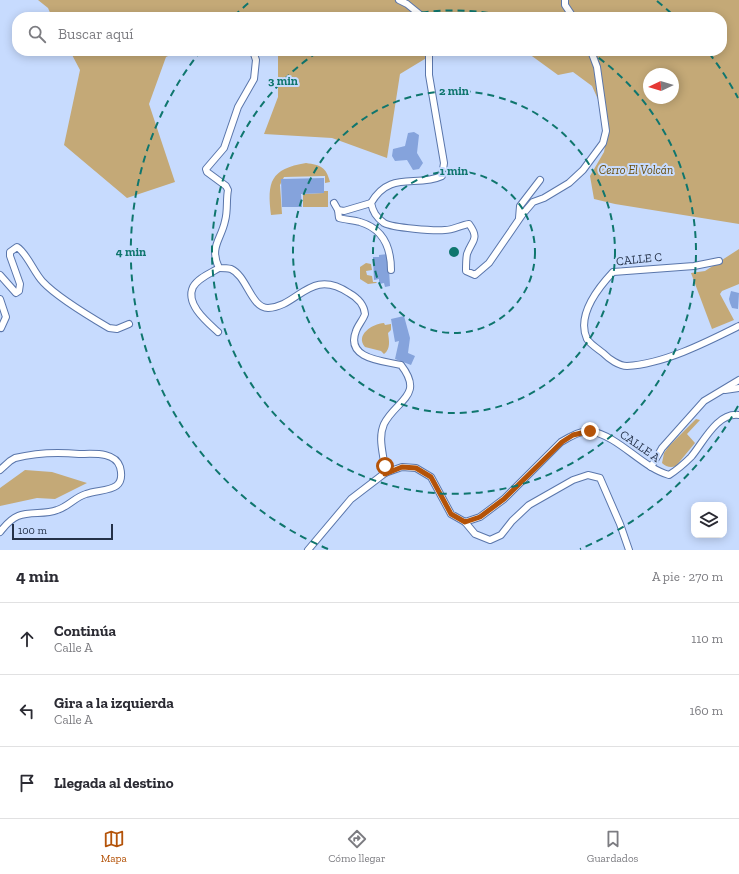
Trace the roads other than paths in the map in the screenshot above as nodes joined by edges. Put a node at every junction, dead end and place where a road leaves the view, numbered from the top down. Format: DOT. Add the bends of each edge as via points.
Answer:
graph roads {
  1 [pos="399,0"];
  2 [pos="565,0"];
  3 [pos="417,12"];
  4 [pos="570,12"];
  5 [pos="255,56"];
  6 [pos="429,56"];
  7 [pos="593,56"];
  8 [pos="540,180"];
  9 [pos="334,202"];
  10 [pos="371,203"];
  11 [pos="338,210"];
  12 [pos="519,218"];
  13 [pos="719,261"];
  14 [pos="219,268"];
  15 [pos="390,270"];
  16 [pos="0,275"];
  17 [pos="0,298"];
  18 [pos="129,324"];
  19 [pos="739,326"];
  20 [pos="1,328"];
  21 [pos="218,332"];
  22 [pos="739,380"];
  23 [pos="739,388"];
  24 [pos="723,390"];
  25 [pos="739,415"];
  26 [pos="651,467"];
  27 [pos="0,470"];
  28 [pos="385,474"];
  29 [pos="465,522"];
  30 [pos="0,532"];
  31 [pos="308,550"];
  32 [pos="629,550"];
  1 -- 3 [label="street"];
  2 -- 4 [label="street"];
  5 -- 14 [label="street" via="254,79 238,107 224,148 206,169 228,190 226,220 216,244 214,258"];
  6 -- 10 [label="street" via="429,74 444,163 442,176 432,181 407,180 394,183 377,193"];
  7 -- 12 [label="street" via="597,68 606,131 603,143 583,170 569,183 532,202"];
  8 -- 12 [label="street" via="520,206"];
  9 -- 11 [label="street"];
  10 -- 11 [label="street" via="344,211"];
  10 -- 12 [label="street" via="373,213 385,224 431,230 447,230 469,224 475,232 474,241 467,255 466,271 475,274 489,264"];
  11 -- 15 [label="street" via="339,218 366,224 384,237 388,246"];
  13 -- 19 [label="street, CALLE C" via="694,266 613,272 589,305 583,324 588,340 611,360 625,366 656,361 714,339"];
  14 -- 21 [label="street" via="205,275 193,286 192,296 204,319"];
  14 -- 28 [label="street" via="230,269 239,275 256,303 266,308 277,306 311,286 337,285 358,298 365,314 356,331 354,344 358,352 370,358 401,365 411,383 406,399 384,424 381,436"];
  16 -- 18 [label="street" via="12,291 19,291 20,284 10,256 10,252 18,247 33,271 49,288 109,328 117,330"];
  17 -- 20 [label="street" via="6,317"];
  22 -- 24 [label="street"];
  23 -- 24 [label="street"];
  24 -- 26 [label="street" via="704,401 680,426"];
  25 -- 26 [label="street, CALLE A" via="733,414 724,418 679,469 669,475"];
  26 -- 29 [label="street, CALLE A" via="611,439 590,431 573,435 562,442 490,510"];
  27 -- 30 [label="street" via="15,458 64,453 111,457 118,462 121,472 119,482 113,489 84,494 56,511 16,516"];
  28 -- 29 [label="street" via="402,467 416,468 431,477 451,514"];
  28 -- 31 [label="street" via="351,499"];
  29 -- 32 [label="street" via="475,534 490,540 501,535 529,504 573,480 588,475 600,478"];
}
